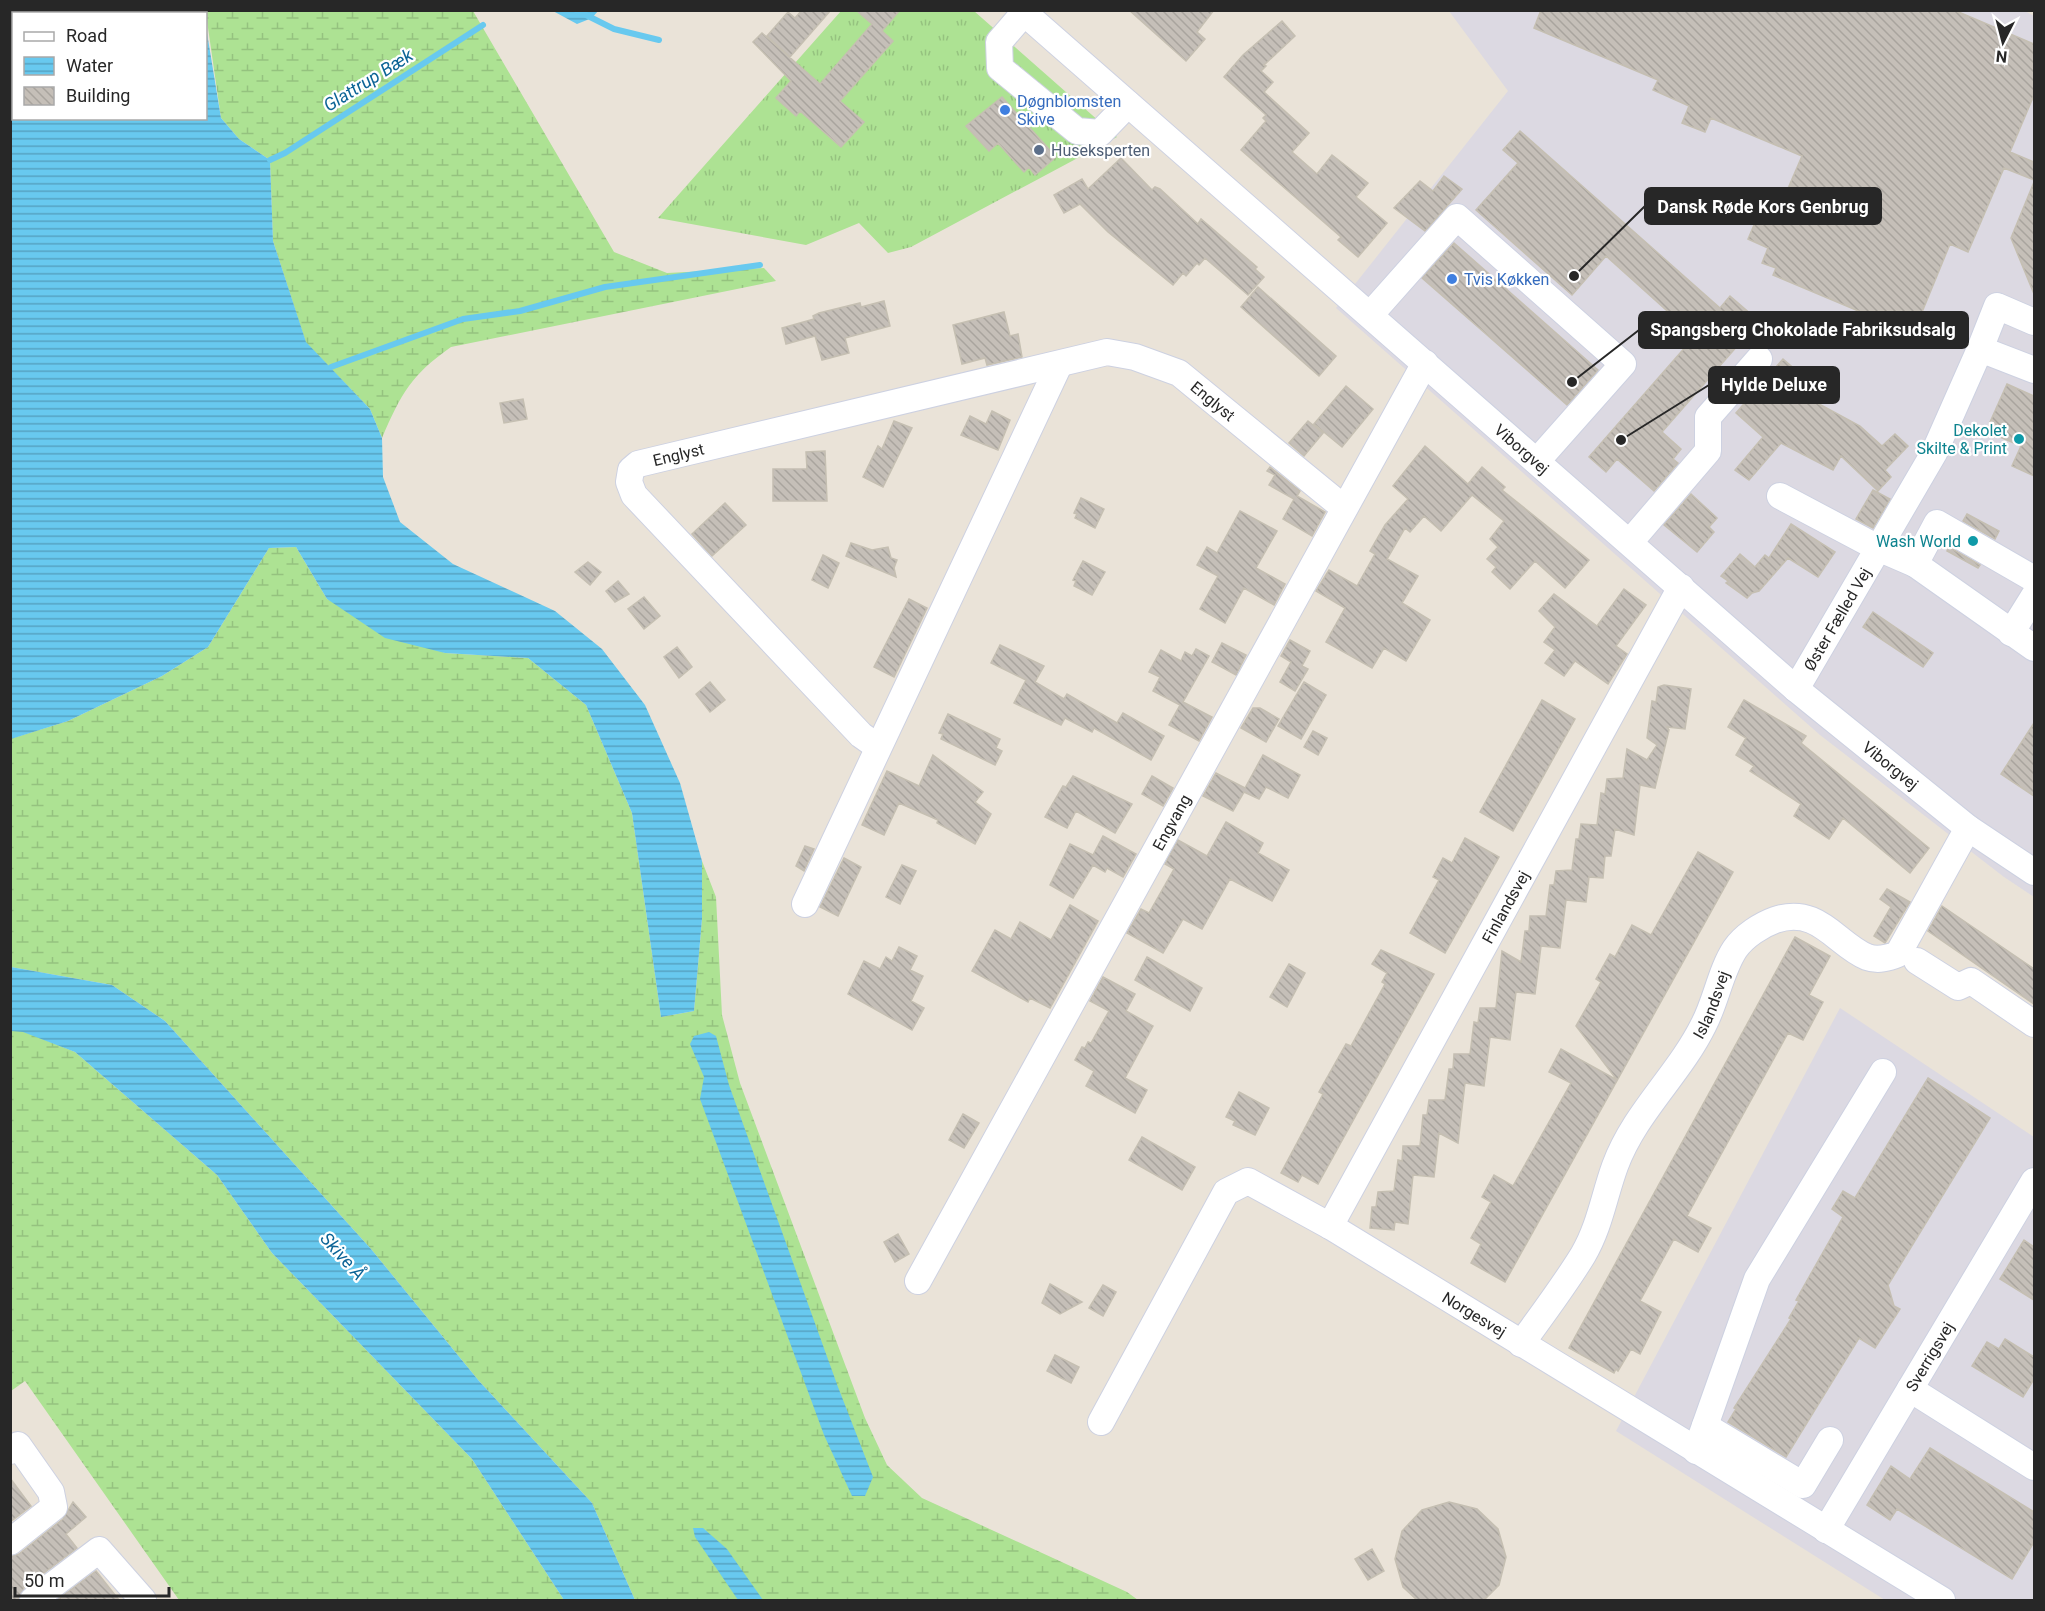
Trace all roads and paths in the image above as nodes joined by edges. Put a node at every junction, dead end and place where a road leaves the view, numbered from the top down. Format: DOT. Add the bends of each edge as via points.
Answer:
graph roads {
  1 [pos="1023,12"];
  2 [pos="1128,104"];
  3 [pos="1370,315"];
  4 [pos="2034,322"];
  5 [pos="1980,349"];
  6 [pos="1759,358"];
  7 [pos="1425,363"];
  8 [pos="1059,365"];
  9 [pos="2034,370"];
  10 [pos="1537,461"];
  11 [pos="1780,496"];
  12 [pos="1344,508"];
  13 [pos="1630,542"];
  14 [pos="1878,548"];
  15 [pos="1915,564"];
  16 [pos="2034,579"];
  17 [pos="1682,587"];
  18 [pos="2034,596"];
  19 [pos="2011,633"];
  20 [pos="2034,648"];
  21 [pos="1796,689"];
  22 [pos="878,747"];
  23 [pos="1968,828"];
  24 [pos="2034,872"];
  25 [pos="805,904"];
  26 [pos="1917,961"];
  27 [pos="2034,1024"];
  28 [pos="1883,1072"];
  29 [pos="2034,1181"];
  30 [pos="1330,1226"];
  31 [pos="918,1281"];
  32 [pos="1521,1344"];
  33 [pos="1910,1389"];
  34 [pos="1101,1422"];
  35 [pos="1705,1426"];
  36 [pos="1830,1440"];
  37 [pos="10,1451"];
  38 [pos="1696,1451"];
  39 [pos="2034,1467"];
  40 [pos="1826,1530"];
  41 [pos="10,1542"];
  42 [pos="136,1599"];
  43 [pos="33,1600"];
  44 [pos="1941,1600"];
  1 -- 2 [label="street, Viborgvej"];
  1 -- 2 [label="street" via="999,42 1000,68 1077,131 1100,133"];
  2 -- 3 [label="street, Viborgvej"];
  3 -- 7 [label="street, Viborgvej"];
  3 -- 10 [label="street" via="1457,217 1623,364"];
  4 -- 5 [label="street, Øster Fælled Vej" via="1997,306"];
  5 -- 9 [label="street"];
  5 -- 14 [label="street, Øster Fælled Vej" via="1934,453"];
  6 -- 13 [label="street" via="1708,417 1708,451"];
  7 -- 10 [label="street, Viborgvej"];
  7 -- 12 [label="street, Engvang"];
  8 -- 12 [label="street, Englyst" via="1107,352 1135,357 1179,373"];
  8 -- 22 [label="street"];
  8 -- 22 [label="street, Englyst" via="638,464 631,470 629,482 634,495 861,735"];
  10 -- 13 [label="street, Viborgvej"];
  11 -- 14 [label="street, Øster Fælled Vej"];
  12 -- 31 [label="street, Engvang"];
  13 -- 17 [label="street, Viborgvej"];
  14 -- 15 [label="street, Øster Fælled Vej"];
  14 -- 21 [label="street, Øster Fælled Vej"];
  15 -- 16 [label="street" via="1937,523"];
  15 -- 19 [label="street, Øster Fælled Vej"];
  17 -- 21 [label="street, Viborgvej"];
  17 -- 30 [label="street, Finlandsvej"];
  18 -- 19 [label="street"];
  19 -- 20 [label="street, Øster Fælled Vej"];
  21 -- 23 [label="street, Viborgvej"];
  22 -- 25 [label="street"];
  23 -- 24 [label="street, Viborgvej"];
  23 -- 32 [label="street, Islandsvej" via="1898,954 1884,959 1868,957 1820,922 1794,918 1776,919 1754,931 1735,949 1704,1025 1635,1124 1615,1166 1602,1215 1584,1254"];
  26 -- 27 [label="street" via="1958,987 1971,981"];
  28 -- 35 [label="street" via="1757,1279"];
  29 -- 33 [label="street, Sverrigsvej"];
  30 -- 32 [label="street, Norgesvej"];
  30 -- 34 [label="street, Norgesvej" via="1248,1181 1226,1192"];
  32 -- 38 [label="street, Norgesvej"];
  33 -- 39 [label="street"];
  33 -- 40 [label="street, Sverrigsvej"];
  35 -- 36 [label="street" via="1803,1485"];
  35 -- 38 [label="street"];
  37 -- 41 [label="street" via="18,1445 51,1492 54,1507"];
  38 -- 40 [label="street, Norgesvej"];
  40 -- 44 [label="street, Norgesvej"];
  42 -- 43 [label="street" via="99,1550"];
}
